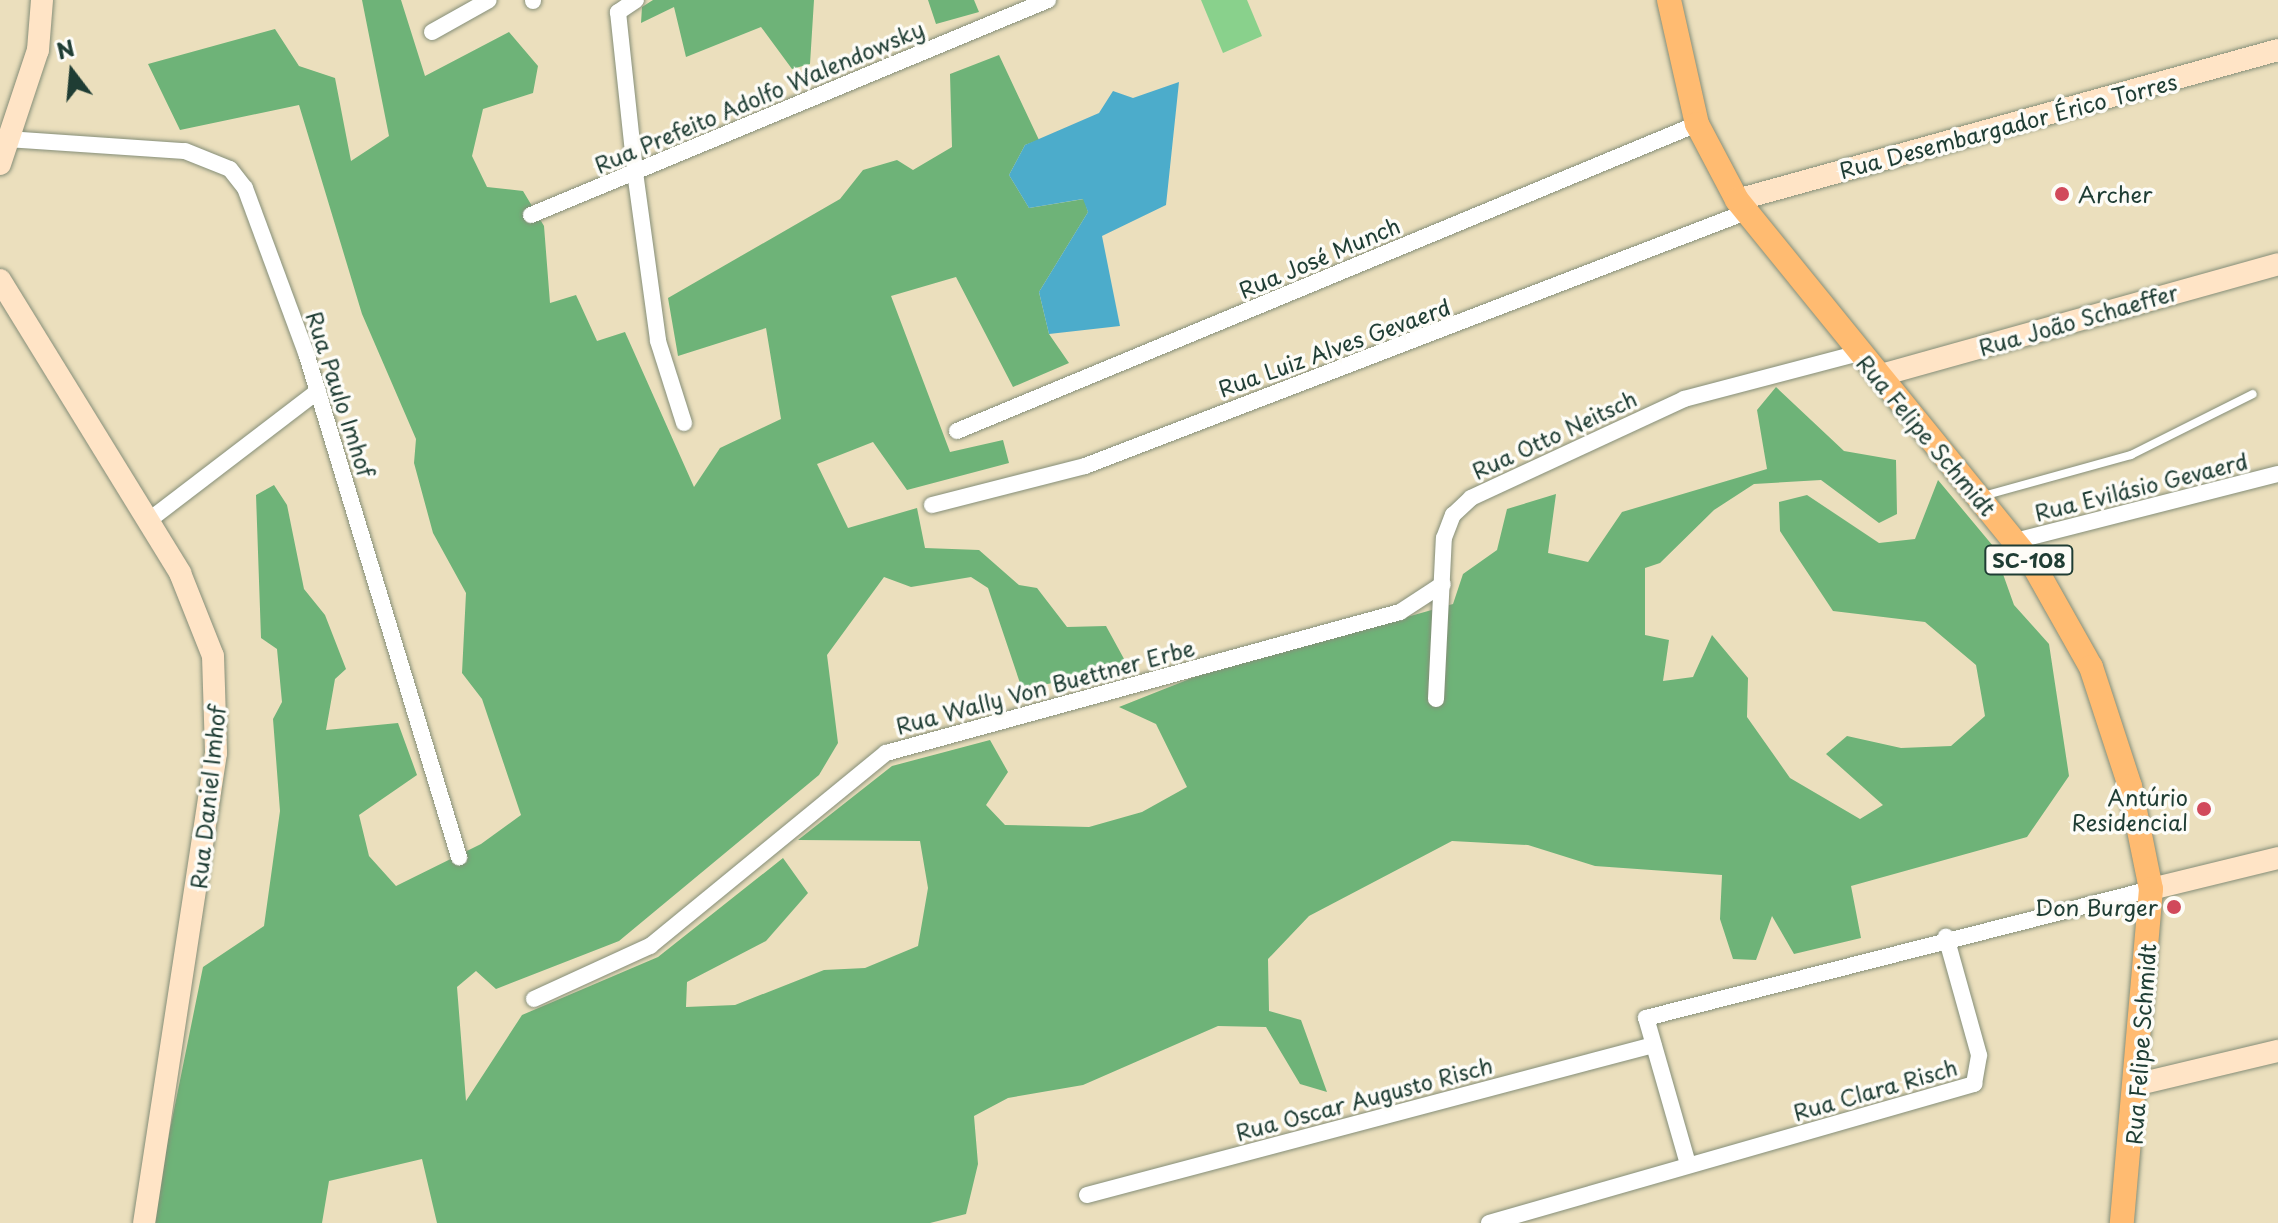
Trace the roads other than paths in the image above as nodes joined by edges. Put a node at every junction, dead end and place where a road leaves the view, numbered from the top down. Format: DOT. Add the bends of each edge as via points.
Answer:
graph roads {
  1 [pos="42,0"];
  2 [pos="489,0"];
  3 [pos="636,0"];
  4 [pos="1048,0"];
  5 [pos="1669,0"];
  6 [pos="432,32"];
  7 [pos="2278,50"];
  8 [pos="1697,124"];
  9 [pos="7,139"];
  10 [pos="0,164"];
  11 [pos="635,172"];
  12 [pos="1742,206"];
  13 [pos="531,215"];
  14 [pos="2278,264"];
  15 [pos="0,280"];
  16 [pos="1859,353"];
  17 [pos="1878,376"];
  18 [pos="318,391"];
  19 [pos="2253,394"];
  20 [pos="684,423"];
  21 [pos="957,431"];
  22 [pos="2278,474"];
  23 [pos="1979,497"];
  24 [pos="932,505"];
  25 [pos="148,521"];
  26 [pos="2015,541"];
  27 [pos="1443,584"];
  28 [pos="1436,699"];
  29 [pos="459,857"];
  30 [pos="2278,858"];
  31 [pos="2151,889"];
  32 [pos="1946,937"];
  33 [pos="534,999"];
  34 [pos="1653,1045"];
  35 [pos="2278,1051"];
  36 [pos="2139,1084"];
  37 [pos="1688,1164"];
  38 [pos="1087,1195"];
  39 [pos="144,1223"];
  40 [pos="1489,1223"];
  41 [pos="2122,1223"];
  1 -- 9 [label="street" via="38,50"];
  2 -- 6 [label="street"];
  3 -- 11 [label="street" via="618,12"];
  4 -- 11 [label="street, Rua Prefeito Adolfo Walendowsky"];
  5 -- 8 [label="main road, Rua Felipe Schmidt / SC-108"];
  7 -- 12 [label="street, Rua Desembargador Érico Torres"];
  8 -- 12 [label="main road, Rua Felipe Schmidt / SC-108"];
  8 -- 21 [label="street, Rua José Munch"];
  9 -- 10 [label="street"];
  9 -- 18 [label="street, Rua Paulo Imhof" via="160,147 230,169 258,220"];
  11 -- 13 [label="street, Rua Prefeito Adolfo Walendowsky"];
  11 -- 20 [label="street" via="658,341"];
  12 -- 16 [label="main road, Rua Felipe Schmidt / SC-108"];
  12 -- 24 [label="street, Rua Luiz Alves Gevaerd" via="1085,466"];
  14 -- 17 [label="street, Rua João Schaeffer"];
  15 -- 25 [label="street, Rua Daniel Imhof"];
  16 -- 17 [label="main road, Rua Felipe Schmidt / SC-108"];
  16 -- 27 [label="street, Rua Otto Neitsch" via="1684,399 1471,498 1453,515 1444,538"];
  17 -- 23 [label="main road, Rua Felipe Schmidt / SC-108"];
  18 -- 25 [label="street"];
  18 -- 29 [label="street, Rua Paulo Imhof"];
  19 -- 23 [label="lane" via="2148,449"];
  22 -- 26 [label="street, Rua Evilásio Gevaerd"];
  23 -- 26 [label="main road, Rua Felipe Schmidt / SC-108"];
  25 -- 39 [label="street, Rua Daniel Imhof" via="207,632 218,722"];
  26 -- 31 [label="main road, Rua Felipe Schmidt / SC-108" via="2054,593 2091,667 2130,786"];
  27 -- 28 [label="street, Rua Otto Neitsch"];
  27 -- 33 [label="street, Rua Wally Von Buettner Erbe" via="1400,612 886,753 650,946"];
  30 -- 31 [label="street"];
  31 -- 32 [label="street"];
  31 -- 36 [label="main road, Rua Felipe Schmidt / SC-108"];
  32 -- 34 [label="street" via="1646,1018"];
  32 -- 37 [label="street, Rua Clara Risch" via="1979,1055 1974,1084"];
  34 -- 37 [label="street"];
  34 -- 38 [label="street, Rua Oscar Augusto Risch"];
  35 -- 36 [label="street"];
  36 -- 41 [label="main road, Rua Felipe Schmidt / SC-108"];
  37 -- 40 [label="street"];
}
